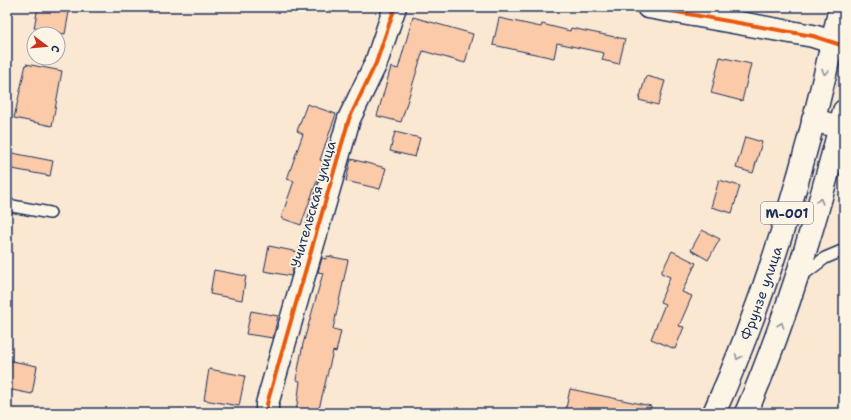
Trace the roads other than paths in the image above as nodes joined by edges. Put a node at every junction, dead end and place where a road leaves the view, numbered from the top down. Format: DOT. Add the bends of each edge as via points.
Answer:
graph roads {
  1 [pos="395,7"];
  2 [pos="648,7"];
  3 [pos="840,7"];
  4 [pos="838,44"];
  5 [pos="813,120"];
  6 [pos="843,122"];
  7 [pos="7,205"];
  8 [pos="50,214"];
  9 [pos="844,250"];
  10 [pos="796,280"];
  11 [pos="267,413"];
  12 [pos="714,413"];
  13 [pos="746,413"];
  1 -- 11 [label="main road, Учительская улица" via="376,63 349,119 267,404"];
  2 -- 4 [label="main road" via="813,36"];
  3 -- 4 [label="main road, Фрунзе улица / M-001"];
  4 -- 5 [label="main road, Фрунзе улица / M-001, one-way"];
  5 -- 6 [label="main road"];
  5 -- 12 [label="main road, Фрунзе улица / M-001, one-way" via="768,276 740,355"];
  10 -- 6 [label="main road, Фрунзе улица / M-001, one-way"];
  7 -- 8 [label="lane"];
  9 -- 10 [label="lane" via="825,258"];
  13 -- 10 [label="main road, Фрунзе улица / M-001, one-way" via="768,363"];
}
